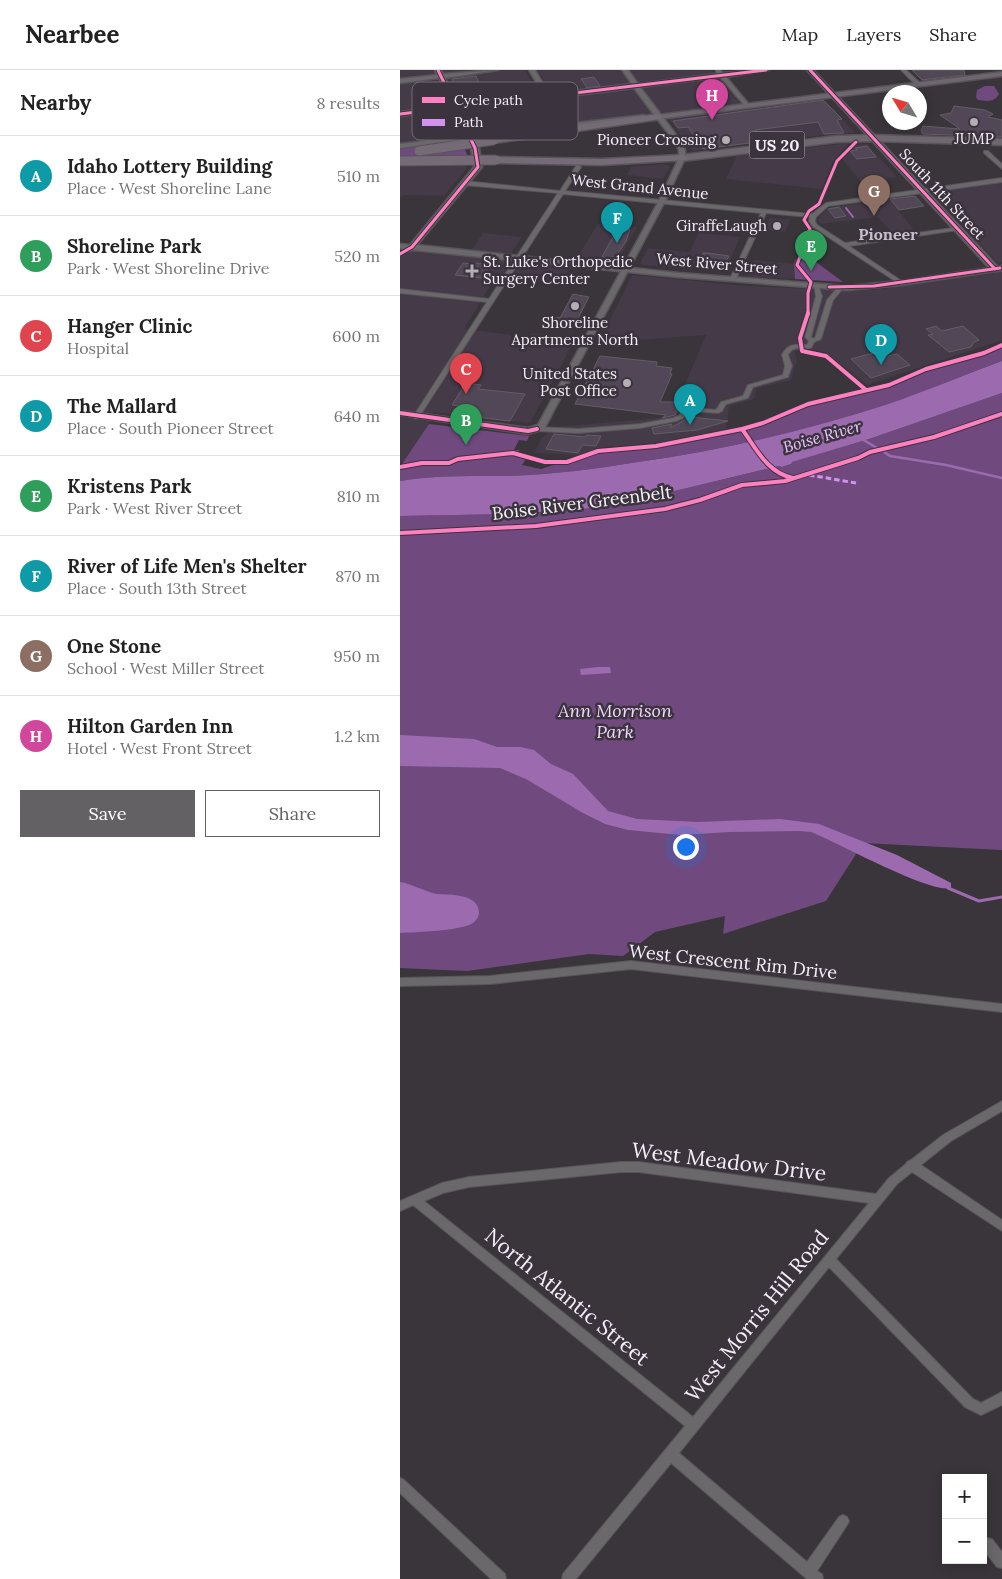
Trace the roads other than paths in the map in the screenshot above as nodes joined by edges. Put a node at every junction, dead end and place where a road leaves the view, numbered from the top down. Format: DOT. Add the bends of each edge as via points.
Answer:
graph roads {
  1 [pos="495,70"];
  2 [pos="532,70"];
  3 [pos="625,70"];
  4 [pos="766,70"];
  5 [pos="810,70"];
  6 [pos="903,70"];
  7 [pos="439,73"];
  8 [pos="719,73"];
  9 [pos="1000,73"];
  10 [pos="400,81"];
  11 [pos="539,82"];
  12 [pos="918,84"];
  13 [pos="636,86"];
  14 [pos="578,93"];
  15 [pos="834,95"];
  16 [pos="747,106"];
  17 [pos="658,117"];
  18 [pos="578,124"];
  19 [pos="578,128"];
  20 [pos="873,138"];
  21 [pos="452,140"];
  22 [pos="471,140"];
  23 [pos="494,140"];
  24 [pos="1002,142"];
  25 [pos="400,146"];
  26 [pos="986,152"];
  27 [pos="400,153"];
  28 [pos="682,158"];
  29 [pos="400,160"];
  30 [pos="578,167"];
  31 [pos="1002,167"];
  32 [pos="1002,180"];
  33 [pos="464,183"];
  34 [pos="922,190"];
  35 [pos="562,192"];
  36 [pos="661,202"];
  37 [pos="764,212"];
  38 [pos="813,216"];
  39 [pos="958,228"];
  40 [pos="844,245"];
  41 [pos="400,246"];
  42 [pos="412,247"];
  43 [pos="400,254"];
  44 [pos="519,258"];
  45 [pos="998,268"];
  46 [pos="625,269"];
  47 [pos="733,279"];
  48 [pos="900,283"];
  49 [pos="816,286"];
  50 [pos="841,287"];
  51 [pos="400,290"];
  52 [pos="491,301"];
  53 [pos="812,341"];
  54 [pos="400,413"];
  55 [pos="416,416"];
  56 [pos="538,429"];
  57 [pos="400,982"];
  58 [pos="1002,1008"];
  59 [pos="1002,1106"];
  60 [pos="911,1165"];
  61 [pos="878,1199"];
  62 [pos="415,1200"];
  63 [pos="400,1206"];
  64 [pos="1002,1226"];
  65 [pos="830,1259"];
  66 [pos="1002,1398"];
  67 [pos="694,1425"];
  68 [pos="670,1454"];
  69 [pos="400,1484"];
  70 [pos="843,1520"];
  71 [pos="987,1544"];
  72 [pos="1002,1562"];
  73 [pos="813,1575"];
  74 [pos="500,1579"];
  75 [pos="569,1579"];
  1 -- 7 [label="main road"];
  2 -- 11 [label="street"];
  3 -- 13 [label="street"];
  4 -- 8 [label="street"];
  5 -- 15 [label="street, South 11th Street"];
  6 -- 12 [label="street"];
  7 -- 10 [label="main road"];
  8 -- 13 [label="street"];
  8 -- 16 [label="street"];
  9 -- 12 [label="main road, US 20"];
  12 -- 15 [label="main road, US 20"];
  13 -- 14 [label="street"];
  13 -- 17 [label="street"];
  15 -- 16 [label="main road, US 20"];
  15 -- 20 [label="street, South 11th Street"];
  16 -- 17 [label="main road, US 20"];
  17 -- 18 [label="street"];
  17 -- 19 [label="highway, US 20, bridge"];
  17 -- 28 [label="street" via="677,140"];
  20 -- 24 [label="main road, US 20"];
  20 -- 28 [label="main road, US 20" via="790,144"];
  20 -- 34 [label="street, South 11th Street"];
  21 -- 25 [label="street"];
  22 -- 33 [label="main road" via="478,167"];
  23 -- 27 [label="highway, US 20, bridge"];
  26 -- 31 [label="street"];
  28 -- 29 [label="highway, US 20, bridge" via="619,162"];
  28 -- 36 [label="street"];
  30 -- 35 [label="street"];
  32 -- 34 [label="street"];
  33 -- 35 [label="street, West Grand Avenue"];
  33 -- 42 [label="main road"];
  34 -- 38 [label="street" via="826,204"];
  34 -- 39 [label="street, South 11th Street"];
  35 -- 36 [label="street, West Grand Avenue"];
  35 -- 44 [label="street"];
  36 -- 37 [label="street, West Grand Avenue"];
  36 -- 46 [label="street"];
  37 -- 38 [label="street, West Grand Avenue"];
  37 -- 47 [label="street"];
  38 -- 40 [label="street" via="815,226"];
  39 -- 40 [label="street"];
  39 -- 45 [label="street, South 11th Street"];
  40 -- 48 [label="street"];
  41 -- 42 [label="main road, West River Street"];
  42 -- 43 [label="main road"];
  42 -- 44 [label="main road, West River Street"];
  44 -- 46 [label="main road, West River Street"];
  44 -- 52 [label="street"];
  45 -- 48 [label="main road, West River Street"];
  46 -- 47 [label="main road, West River Street"];
  46 -- 56 [label="street"];
  47 -- 49 [label="main road, West River Street"];
  48 -- 50 [label="main road, West River Street"];
  49 -- 50 [label="main road, West River Street"];
  49 -- 53 [label="street" via="819,296 808,337"];
  50 -- 53 [label="street" via="830,300 818,339"];
  51 -- 52 [label="street"];
  52 -- 55 [label="street"];
  53 -- 56 [label="street" via="810,347 796,346 786,351 789,368 786,376 750,386 746,397 723,403 716,412 687,409 674,420 640,426 578,431"];
  54 -- 55 [label="street"];
  55 -- 56 [label="street" via="528,431"];
  57 -- 58 [label="street, West Crescent Rim Drive" via="490,980 631,965"];
  59 -- 60 [label="street, West Morris Hill Road" via="947,1138"];
  60 -- 61 [label="street, West Morris Hill Road"];
  60 -- 64 [label="street"];
  61 -- 62 [label="street, West Meadow Drive" via="621,1167 469,1182 442,1188"];
  61 -- 65 [label="street, West Morris Hill Road"];
  62 -- 63 [label="street, West Meadow Drive"];
  62 -- 67 [label="street, North Atlantic Street"];
  65 -- 66 [label="street" via="969,1403 981,1409"];
  65 -- 67 [label="street, West Morris Hill Road"];
  67 -- 68 [label="street, West Morris Hill Road"];
  68 -- 73 [label="street"];
  68 -- 75 [label="street, West Morris Hill Road"];
  69 -- 74 [label="street"];
  70 -- 73 [label="street"];
  71 -- 72 [label="street"];
}
